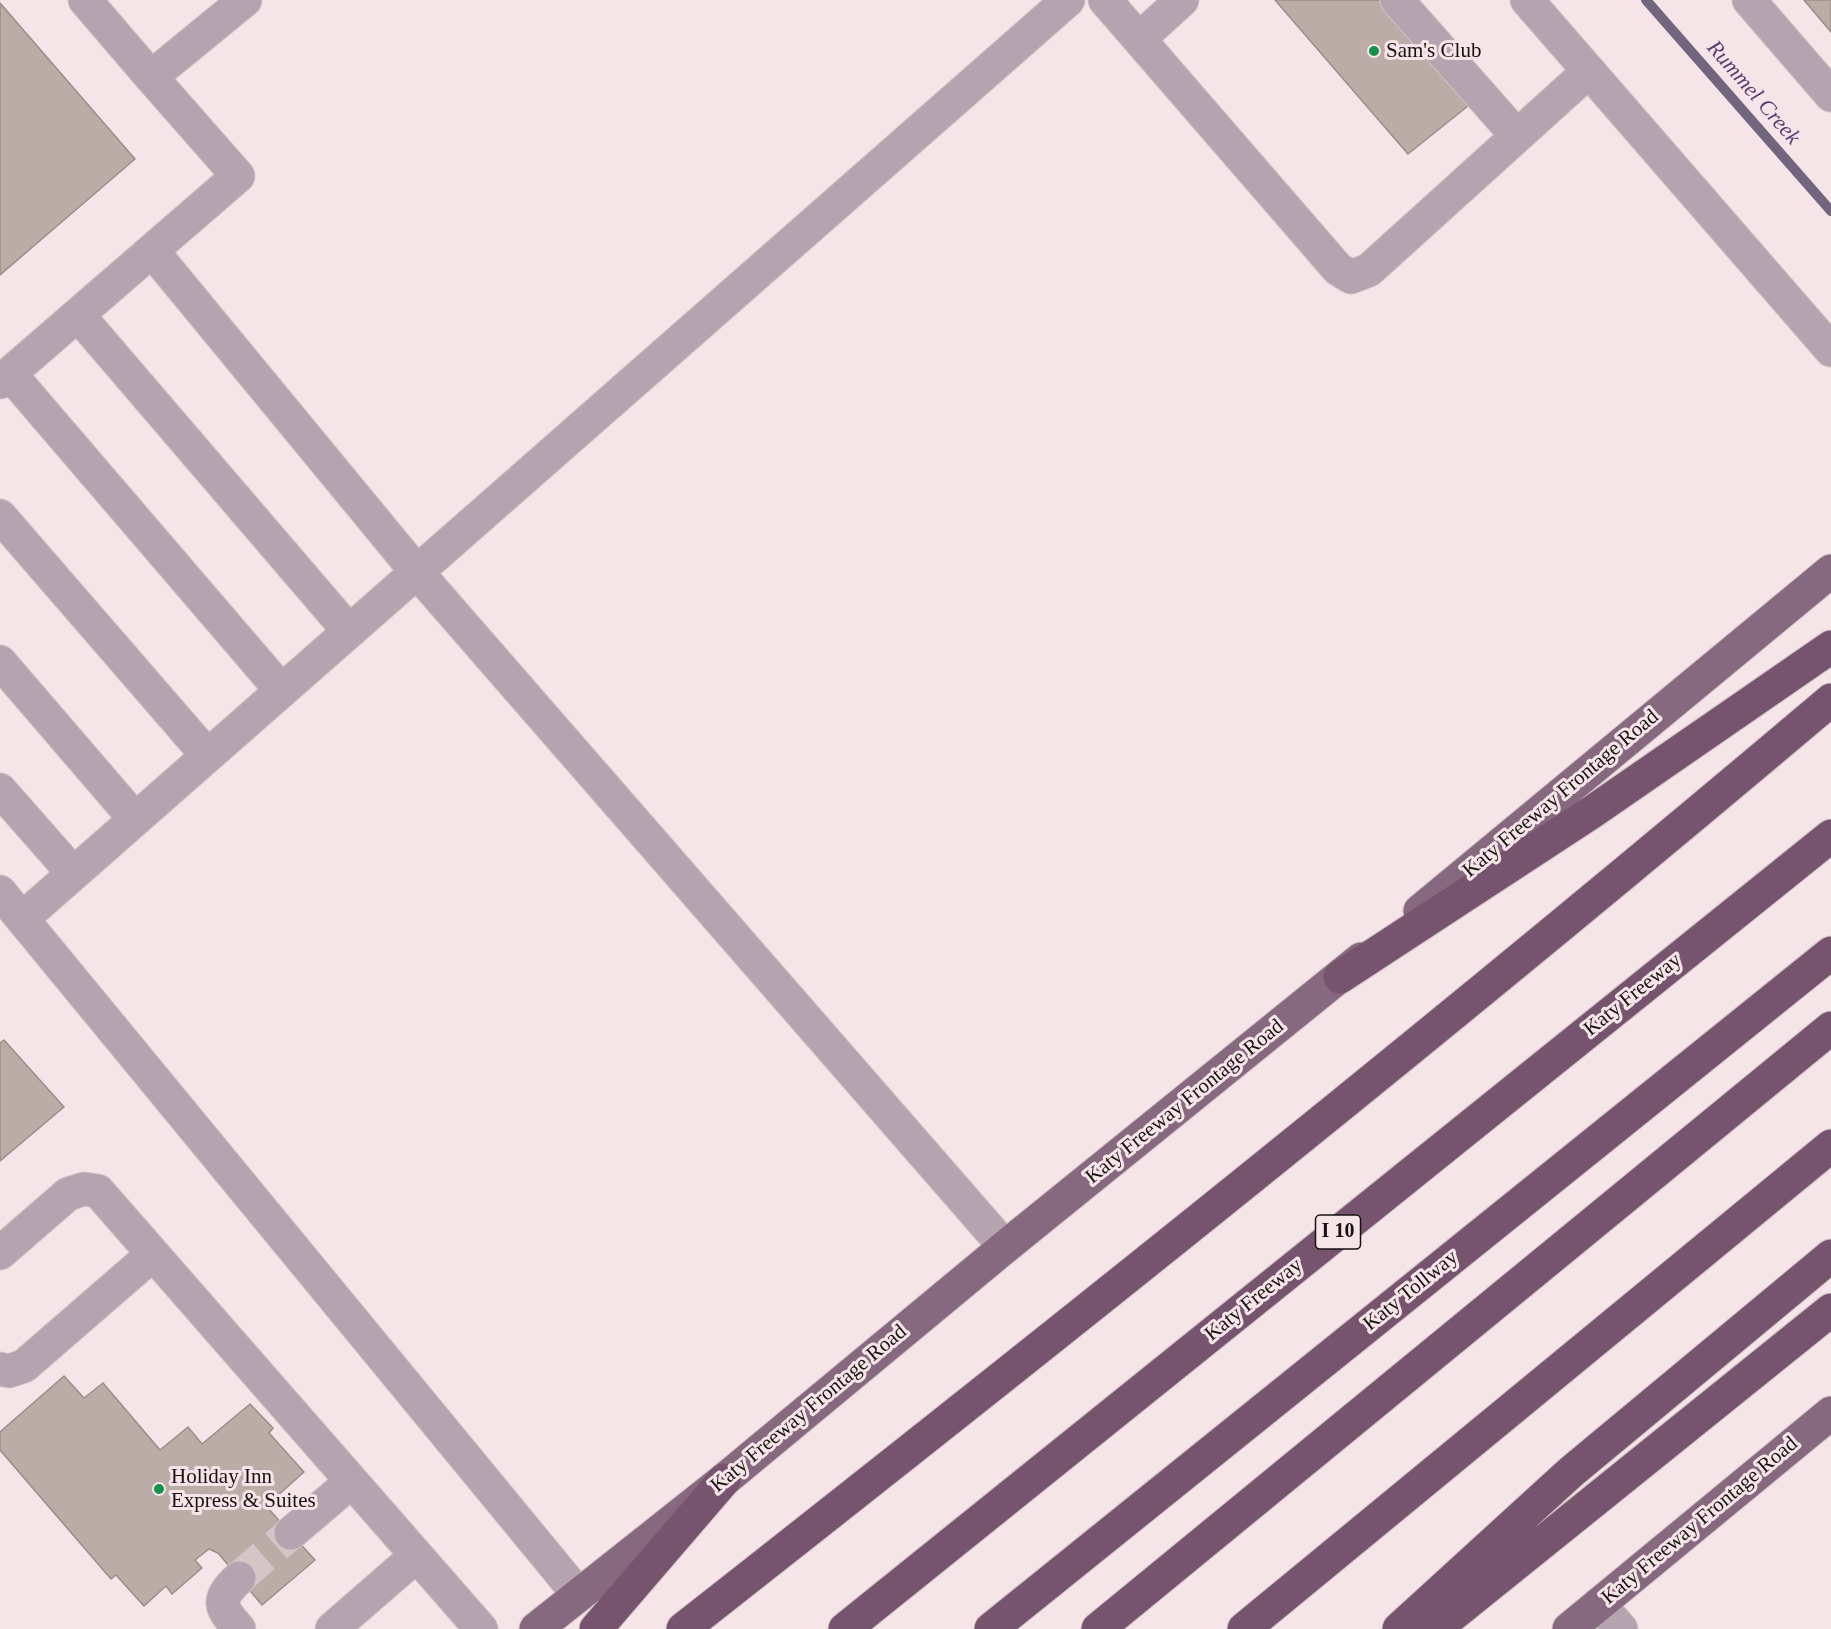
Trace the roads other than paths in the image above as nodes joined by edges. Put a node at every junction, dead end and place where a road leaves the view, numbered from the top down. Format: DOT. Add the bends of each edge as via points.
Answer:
graph roads {
  1 [pos="85,0"];
  2 [pos="245,0"];
  3 [pos="1068,0"];
  4 [pos="1105,0"];
  5 [pos="1182,0"];
  6 [pos="1397,0"];
  7 [pos="1527,0"];
  8 [pos="1749,0"];
  9 [pos="1138,39"];
  10 [pos="1589,71"];
  11 [pos="151,78"];
  12 [pos="1831,94"];
  13 [pos="1517,136"];
  14 [pos="153,252"];
  15 [pos="78,315"];
  16 [pos="1831,350"];
  17 [pos="5,378"];
  18 [pos="0,516"];
  19 [pos="416,571"];
  20 [pos="1831,571"];
  21 [pos="348,630"];
  22 [pos="1831,647"];
  23 [pos="0,663"];
  24 [pos="281,690"];
  25 [pos="1831,700"];
  26 [pos="207,755"];
  27 [pos="0,790"];
  28 [pos="135,819"];
  29 [pos="1831,836"];
  30 [pos="73,873"];
  31 [pos="0,892"];
  32 [pos="23,918"];
  33 [pos="1831,953"];
  34 [pos="1340,977"];
  35 [pos="1831,1028"];
  36 [pos="1831,1146"];
  37 [pos="1005,1247"];
  38 [pos="0,1253"];
  39 [pos="152,1255"];
  40 [pos="1831,1256"];
  41 [pos="1831,1310"];
  42 [pos="0,1369"];
  43 [pos="1831,1413"];
  44 [pos="724,1480"];
  45 [pos="351,1482"];
  46 [pos="291,1533"];
  47 [pos="416,1556"];
  48 [pos="1480,1576"];
  49 [pos="239,1578"];
  50 [pos="578,1594"];
  51 [pos="1599,1604"];
  52 [pos="239,1629"];
  53 [pos="332,1629"];
  54 [pos="480,1629"];
  55 [pos="536,1629"];
  56 [pos="596,1629"];
  57 [pos="682,1629"];
  58 [pos="845,1629"];
  59 [pos="991,1629"];
  60 [pos="1098,1629"];
  61 [pos="1244,1629"];
  62 [pos="1399,1629"];
  63 [pos="1435,1629"];
  64 [pos="1569,1629"];
  65 [pos="1621,1629"];
  1 -- 11 [label="lane"];
  2 -- 11 [label="lane"];
  3 -- 19 [label="lane"];
  4 -- 9 [label="lane"];
  5 -- 9 [label="lane"];
  6 -- 13 [label="lane"];
  7 -- 10 [label="lane"];
  8 -- 12 [label="lane"];
  9 -- 13 [label="lane" via="1338,268 1351,277 1369,270"];
  10 -- 13 [label="lane"];
  10 -- 16 [label="lane"];
  11 -- 14 [label="lane" via="238,176"];
  14 -- 15 [label="lane"];
  14 -- 19 [label="lane"];
  15 -- 17 [label="lane"];
  15 -- 21 [label="lane"];
  17 -- 24 [label="lane"];
  18 -- 26 [label="lane"];
  19 -- 21 [label="lane"];
  19 -- 37 [label="lane"];
  20 -- 34 [label="main road, Katy Freeway Frontage Road"];
  21 -- 24 [label="lane"];
  22 -- 34 [label="highway" via="1593,812"];
  23 -- 28 [label="lane"];
  24 -- 26 [label="lane"];
  25 -- 57 [label="highway" via="1367,1085"];
  26 -- 28 [label="lane"];
  27 -- 30 [label="lane"];
  28 -- 30 [label="lane"];
  29 -- 58 [label="highway, Katy Freeway / I 10"];
  30 -- 32 [label="lane"];
  31 -- 32 [label="lane"];
  32 -- 50 [label="lane"];
  33 -- 59 [label="highway, Katy Tollway"];
  34 -- 37 [label="main road, Katy Freeway Frontage Road"];
  35 -- 60 [label="highway"];
  36 -- 61 [label="highway"];
  37 -- 44 [label="main road, Katy Freeway Frontage Road"];
  38 -- 39 [label="lane" via="68,1194 84,1190 98,1191"];
  39 -- 42 [label="lane" via="24,1366 9,1371"];
  39 -- 45 [label="lane"];
  40 -- 48 [label="highway" via="1571,1472"];
  41 -- 48 [label="highway"];
  43 -- 51 [label="main road, Katy Freeway Frontage Road"];
  44 -- 50 [label="main road, Katy Freeway Frontage Road"];
  44 -- 56 [label="highway"];
  45 -- 46 [label="lane"];
  45 -- 47 [label="lane"];
  47 -- 53 [label="lane"];
  47 -- 54 [label="lane"];
  48 -- 62 [label="highway"];
  48 -- 63 [label="highway"];
  49 -- 52 [label="lane" via="224,1592 222,1603"];
  50 -- 55 [label="main road, Katy Freeway Frontage Road"];
  51 -- 64 [label="main road, Katy Freeway Frontage Road"];
  51 -- 65 [label="lane"];
}
